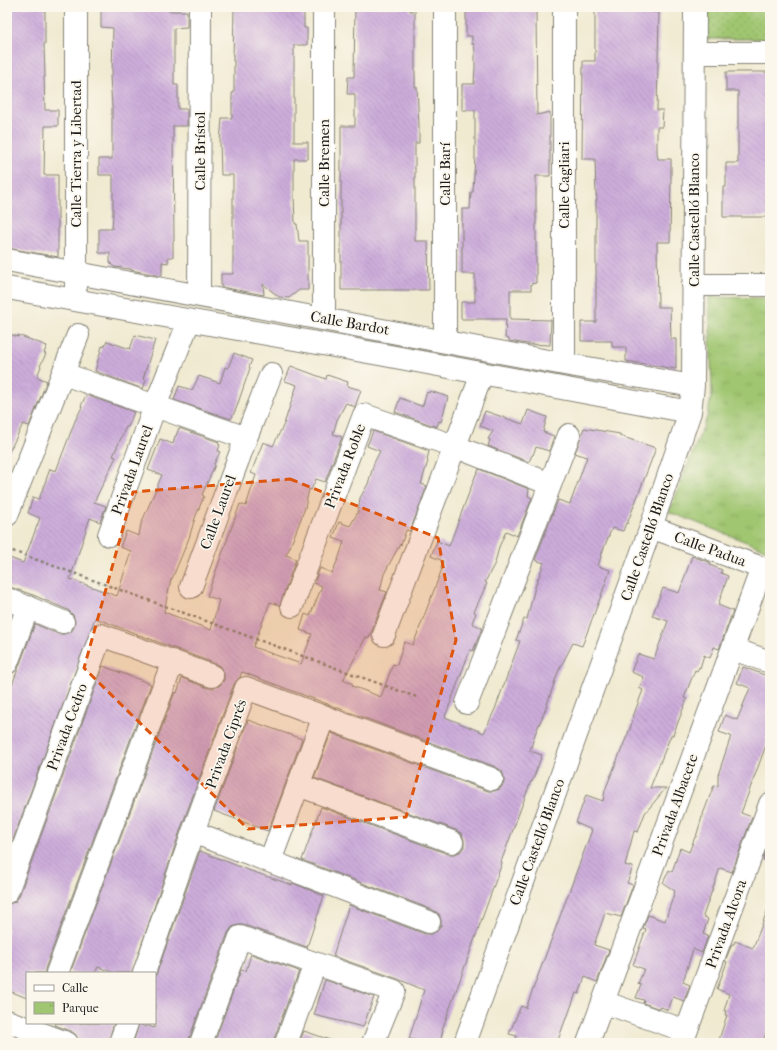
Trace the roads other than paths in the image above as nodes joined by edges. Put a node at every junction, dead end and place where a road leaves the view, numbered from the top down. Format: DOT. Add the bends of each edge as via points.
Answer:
graph roads {
  1 [pos="76,7"];
  2 [pos="200,7"];
  3 [pos="324,7"];
  4 [pos="445,7"];
  5 [pos="564,7"];
  6 [pos="695,7"];
  7 [pos="695,53"];
  8 [pos="770,53"];
  9 [pos="7,260"];
  10 [pos="77,272"];
  11 [pos="693,285"];
  12 [pos="770,285"];
  13 [pos="7,288"];
  14 [pos="200,295"];
  15 [pos="75,301"];
  16 [pos="324,319"];
  17 [pos="189,320"];
  18 [pos="386,330"];
  19 [pos="78,334"];
  20 [pos="445,341"];
  21 [pos="379,354"];
  22 [pos="564,364"];
  23 [pos="64,374"];
  24 [pos="271,374"];
  25 [pos="482,374"];
  26 [pos="693,386"];
  27 [pos="155,406"];
  28 [pos="690,412"];
  29 [pos="569,435"];
  30 [pos="246,438"];
  31 [pos="454,446"];
  32 [pos="550,484"];
  33 [pos="7,515"];
  34 [pos="651,528"];
  35 [pos="109,535"];
  36 [pos="766,569"];
  37 [pos="191,587"];
  38 [pos="7,599"];
  39 [pos="292,606"];
  40 [pos="28,607"];
  41 [pos="63,622"];
  42 [pos="384,635"];
  43 [pos="732,649"];
  44 [pos="173,661"];
  45 [pos="770,662"];
  46 [pos="7,663"];
  47 [pos="212,676"];
  48 [pos="467,703"];
  49 [pos="324,716"];
  50 [pos="492,779"];
  51 [pos="298,786"];
  52 [pos="770,804"];
  53 [pos="193,832"];
  54 [pos="452,842"];
  55 [pos="270,861"];
  56 [pos="7,892"];
  57 [pos="429,922"];
  58 [pos="315,964"];
  59 [pos="57,972"];
  60 [pos="144,972"];
  61 [pos="603,1002"];
  62 [pos="7,1021"];
  63 [pos="127,1024"];
  64 [pos="37,1027"];
  65 [pos="684,1037"];
  66 [pos="67,1043"];
  67 [pos="120,1043"];
  68 [pos="201,1043"];
  69 [pos="286,1043"];
  70 [pos="373,1043"];
  71 [pos="465,1043"];
  72 [pos="588,1043"];
  1 -- 10 [label="street, Calle Tierra y Libertad"];
  2 -- 14 [label="street, Calle Brístol"];
  3 -- 16 [label="street, Calle Bremen"];
  4 -- 20 [label="street, Calle Barí"];
  5 -- 22 [label="street, Calle Cagliari"];
  6 -- 7 [label="street, Calle Castelló Blanco"];
  7 -- 8 [label="street"];
  7 -- 11 [label="street, Calle Castelló Blanco"];
  9 -- 10 [label="street, Calle Bardot"];
  10 -- 14 [label="street, Calle Bardot"];
  10 -- 15 [label="street, Calle Tierra y Libertad"];
  11 -- 12 [label="street"];
  11 -- 26 [label="street, Calle Castelló Blanco"];
  13 -- 15 [label="street, Calle Bardot"];
  14 -- 16 [label="street, Calle Bardot"];
  15 -- 17 [label="street, Calle Bardot"];
  16 -- 18 [label="street, Calle Bardot"];
  17 -- 21 [label="street, Calle Bardot"];
  17 -- 27 [label="street, Privada Laurel"];
  18 -- 20 [label="street, Calle Bardot"];
  18 -- 21 [label="street"];
  19 -- 23 [label="street"];
  20 -- 22 [label="street, Calle Bardot"];
  21 -- 25 [label="street, Calle Bardot"];
  22 -- 26 [label="street, Calle Bardot"];
  23 -- 27 [label="street, Privada Laurel"];
  23 -- 33 [label="street"];
  24 -- 30 [label="street"];
  25 -- 28 [label="street, Calle Bardot"];
  25 -- 31 [label="street"];
  26 -- 28 [label="street, Calle Castelló Blanco"];
  27 -- 30 [label="street, Privada Laurel"];
  27 -- 35 [label="street, Privada Laurel"];
  28 -- 34 [label="street, Calle Castelló Blanco"];
  29 -- 32 [label="street"];
  30 -- 37 [label="street, Calle Laurel"];
  31 -- 32 [label="street, Privada Roble"];
  31 -- 39 [label="street, Privada Roble" via="364,415"];
  31 -- 42 [label="street"];
  32 -- 48 [label="street"];
  34 -- 36 [label="street, Calle Padua"];
  34 -- 71 [label="street, Calle Castelló Blanco"];
  36 -- 43 [label="street, Privada Albacete"];
  38 -- 40 [label="street"];
  40 -- 41 [label="street"];
  40 -- 46 [label="street"];
  43 -- 45 [label="street"];
  43 -- 61 [label="street, Privada Albacete"];
  44 -- 47 [label="street, Privada Cedro"];
  44 -- 56 [label="street, Privada Cedro" via="101,635"];
  44 -- 59 [label="street"];
  49 -- 50 [label="street, Privada Ciprés"];
  49 -- 51 [label="street"];
  49 -- 53 [label="street, Privada Ciprés" via="246,688"];
  51 -- 54 [label="street"];
  51 -- 55 [label="street"];
  52 -- 65 [label="street, Privada Alcora"];
  53 -- 55 [label="street"];
  53 -- 60 [label="street, Privada Ciprés"];
  55 -- 57 [label="street"];
  58 -- 68 [label="street" via="240,937"];
  58 -- 69 [label="street"];
  58 -- 70 [label="street" via="394,992"];
  61 -- 65 [label="street"];
  61 -- 72 [label="street, Privada Albacete"];
  62 -- 64 [label="street"];
  63 -- 67 [label="street"];
  64 -- 66 [label="street"];
}
